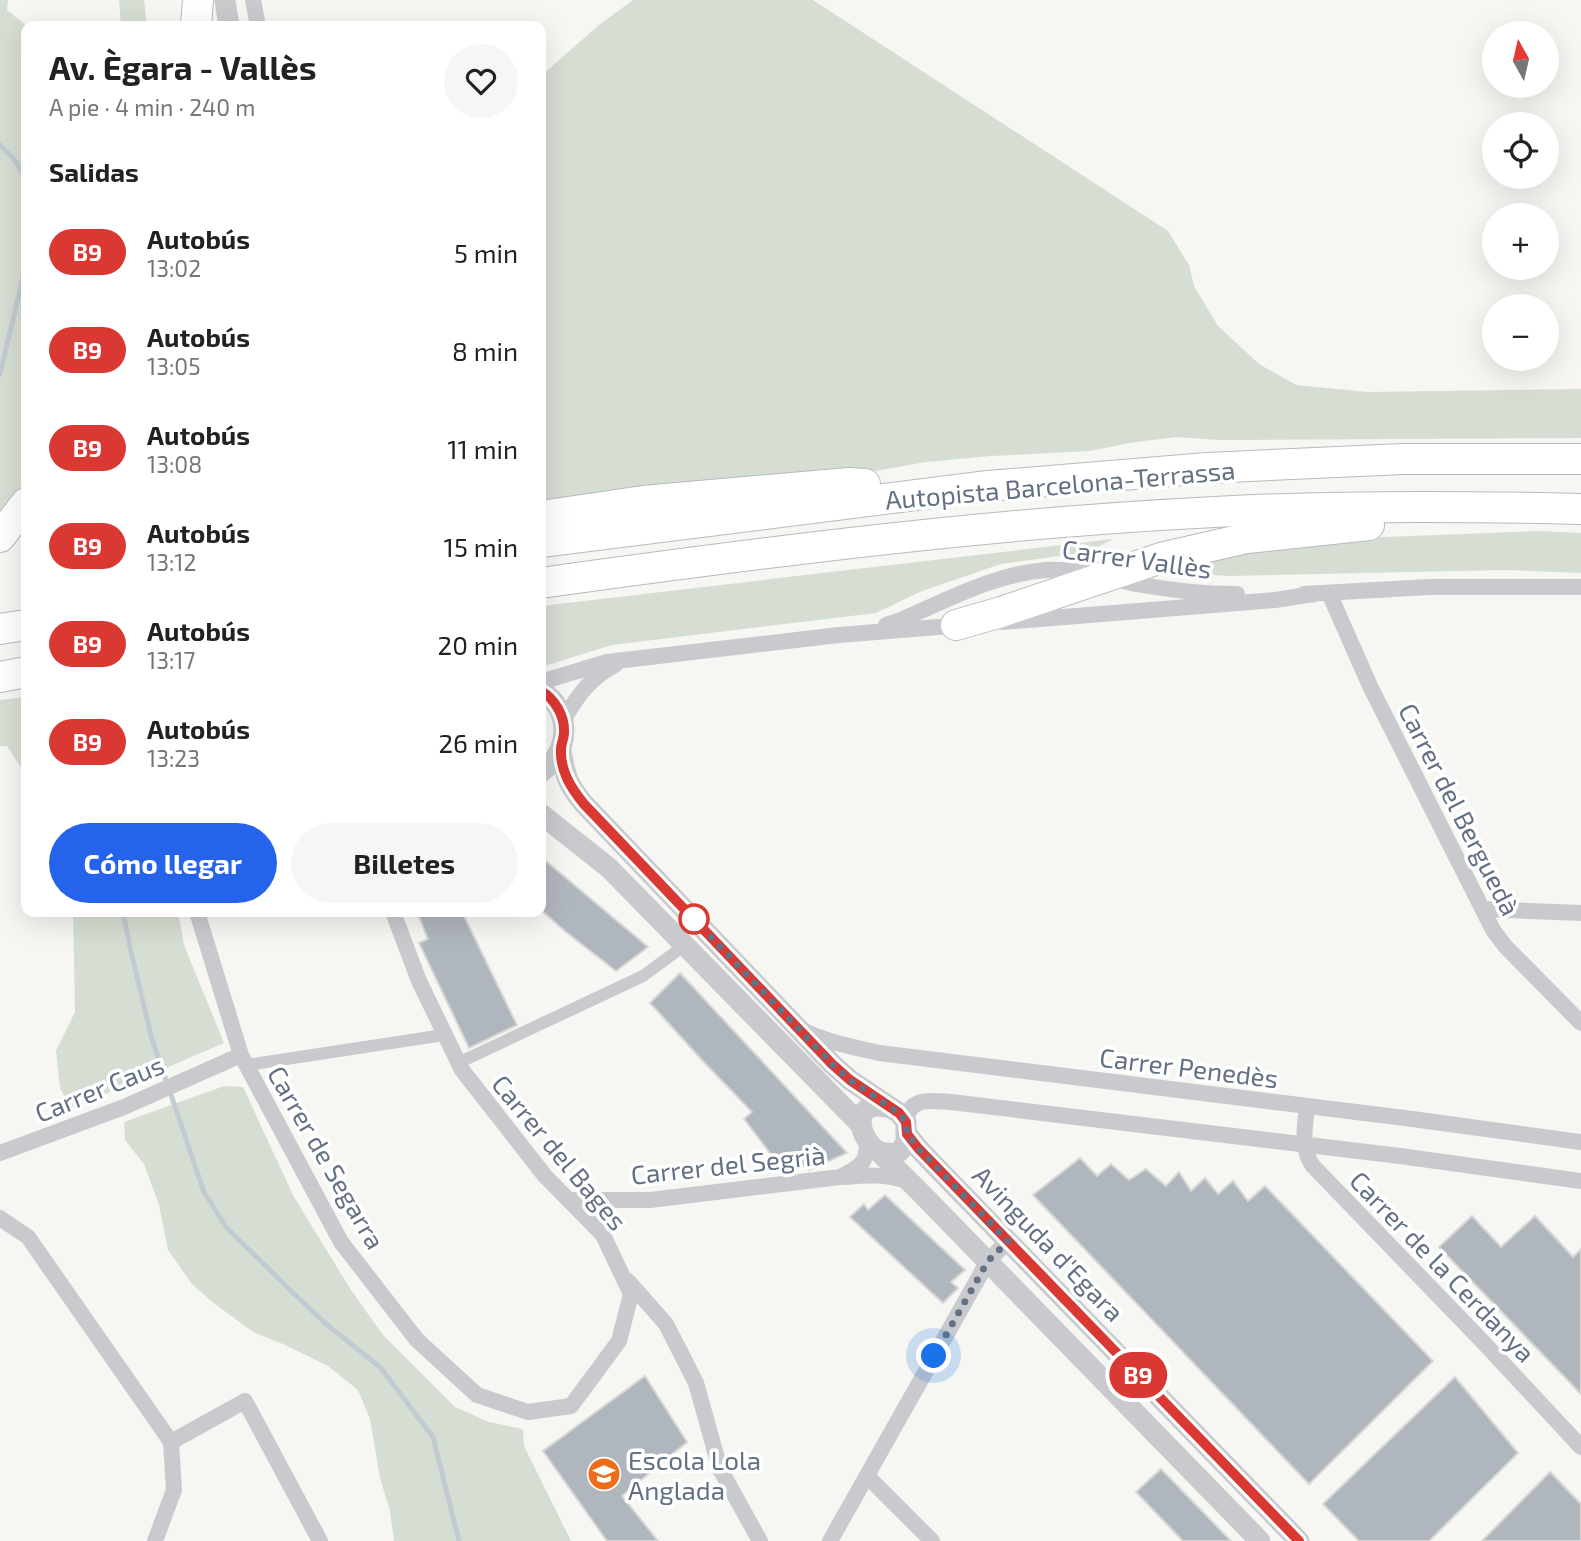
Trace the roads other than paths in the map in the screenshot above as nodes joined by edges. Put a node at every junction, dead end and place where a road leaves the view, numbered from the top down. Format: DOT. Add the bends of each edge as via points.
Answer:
graph roads {
  1 [pos="198,0"];
  2 [pos="225,0"];
  3 [pos="253,0"];
  4 [pos="196,21"];
  5 [pos="228,21"];
  6 [pos="257,21"];
  7 [pos="1581,459"];
  8 [pos="988,486"];
  9 [pos="1534,508"];
  10 [pos="1581,509"];
  11 [pos="21,510"];
  12 [pos="546,515"];
  13 [pos="0,537"];
  14 [pos="546,541"];
  15 [pos="1103,576"];
  16 [pos="546,582"];
  17 [pos="1581,587"];
  18 [pos="1321,594"];
  19 [pos="956,625"];
  20 [pos="21,626"];
  21 [pos="0,629"];
  22 [pos="839,635"];
  23 [pos="636,658"];
  24 [pos="21,673"];
  25 [pos="0,677"];
  26 [pos="546,681"];
  27 [pos="21,689"];
  28 [pos="0,692"];
  29 [pos="546,694"];
  30 [pos="563,721"];
  31 [pos="561,750"];
  32 [pos="546,767"];
  33 [pos="546,818"];
  34 [pos="1483,909"];
  35 [pos="1581,912"];
  36 [pos="199,917"];
  37 [pos="395,917"];
  38 [pos="685,945"];
  39 [pos="1581,1023"];
  40 [pos="796,1026"];
  41 [pos="444,1034"];
  42 [pos="244,1060"];
  43 [pos="458,1063"];
  44 [pos="215,1066"];
  45 [pos="1307,1106"];
  46 [pos="901,1121"];
  47 [pos="1581,1142"];
  48 [pos="1304,1144"];
  49 [pos="877,1146"];
  50 [pos="0,1153"];
  51 [pos="847,1177"];
  52 [pos="1581,1181"];
  53 [pos="911,1183"];
  54 [pos="569,1200"];
  55 [pos="0,1218"];
  56 [pos="1008,1241"];
  57 [pos="988,1261"];
  58 [pos="620,1272"];
  59 [pos="571,1405"];
  60 [pos="171,1442"];
  61 [pos="1581,1447"];
  62 [pos="867,1476"];
  63 [pos="155,1541"];
  64 [pos="320,1541"];
  65 [pos="760,1541"];
  66 [pos="830,1541"];
  67 [pos="932,1541"];
  68 [pos="1260,1541"];
  69 [pos="1299,1541"];
  1 -- 4 [label="highway"];
  2 -- 5 [label="street"];
  3 -- 6 [label="street"];
  7 -- 8 [label="highway, Autopista Barcelona-Terrassa" via="1233,467"];
  8 -- 12 [label="highway" via="849,483 643,501"];
  8 -- 14 [label="highway, Autopista Barcelona-Terrassa"];
  9 -- 10 [label="highway, Autopista Barcelona-Terrassa"];
  9 -- 15 [label="highway" via="1247,538 1164,556"];
  9 -- 16 [label="highway, Autopista Barcelona-Terrassa" via="1378,507 1135,517 832,545"];
  11 -- 13 [label="highway"];
  15 -- 18 [label="street, Carrer Vallès" via="1176,591"];
  15 -- 19 [label="highway"];
  15 -- 22 [label="street, Carrer Vallès" via="1046,570 1008,577 896,622"];
  17 -- 18 [label="street, Carrer Vallès" via="1429,587"];
  18 -- 19 [label="street, Carrer Vallès"];
  18 -- 34 [label="street, Carrer del Berguedà"];
  19 -- 22 [label="street, Carrer Vallès"];
  20 -- 21 [label="highway"];
  22 -- 23 [label="street, Carrer Vallès"];
  23 -- 26 [label="street, Carrer Vallès" via="592,665"];
  23 -- 30 [label="street, Carrer Vallès" via="595,678"];
  24 -- 25 [label="highway"];
  27 -- 28 [label="highway"];
  29 -- 30 [label="street"];
  30 -- 31 [label="street, Avinguda d'Egara"];
  31 -- 32 [label="street"];
  31 -- 40 [label="street, Avinguda d'Egara" via="565,775 584,804"];
  33 -- 38 [label="street" via="609,867"];
  34 -- 35 [label="street"];
  34 -- 39 [label="street, Carrer del Berguedà" via="1505,946"];
  36 -- 42 [label="street, Carrer de Segarra"];
  37 -- 41 [label="street, Carrer del Bages"];
  38 -- 43 [label="street" via="643,976"];
  38 -- 49 [label="street"];
  40 -- 45 [label="street, Carrer Penedès" via="838,1044 879,1053"];
  40 -- 46 [label="street, Avinguda d'Egara" via="832,1064"];
  41 -- 42 [label="street"];
  41 -- 43 [label="street, Carrer del Bages"];
  42 -- 44 [label="street, Carrer de Segarra"];
  42 -- 59 [label="street, Carrer de Segarra" via="341,1242 417,1340 477,1395 528,1412"];
  43 -- 54 [label="street, Carrer del Bages" via="545,1177"];
  44 -- 50 [label="street, Carrer Caus" via="124,1107"];
  45 -- 47 [label="street, Carrer Penedès"];
  45 -- 48 [label="street"];
  46 -- 48 [label="street" via="912,1105 951,1102"];
  46 -- 49 [label="street" via="906,1143 901,1151"];
  46 -- 49 [label="street" via="881,1105 868,1107 860,1120"];
  46 -- 56 [label="street, Avinguda d'Egara" via="918,1148"];
  48 -- 52 [label="street"];
  48 -- 61 [label="street, Carrer de la Cerdanya" via="1313,1166"];
  49 -- 51 [label="street, Carrer del Segrià"];
  49 -- 51 [label="street, Carrer del Segrià" via="867,1145 863,1163"];
  49 -- 53 [label="street"];
  51 -- 53 [label="street, Carrer del Segrià" via="894,1176"];
  51 -- 54 [label="street, Carrer del Segrià" via="650,1200"];
  53 -- 57 [label="street"];
  54 -- 58 [label="street, Carrer del Bages" via="603,1235"];
  55 -- 60 [label="street" via="28,1237"];
  56 -- 57 [label="street"];
  56 -- 69 [label="street, Avinguda d'Egara"];
  57 -- 62 [label="street"];
  57 -- 68 [label="street"];
  58 -- 59 [label="street, Carrer del Bages" via="631,1294 620,1340"];
  58 -- 65 [label="street, Carrer del Bages" via="666,1324 696,1382 720,1469"];
  60 -- 63 [label="street" via="174,1490"];
  60 -- 64 [label="street" via="245,1401"];
  62 -- 66 [label="street"];
  62 -- 67 [label="street"];
}
